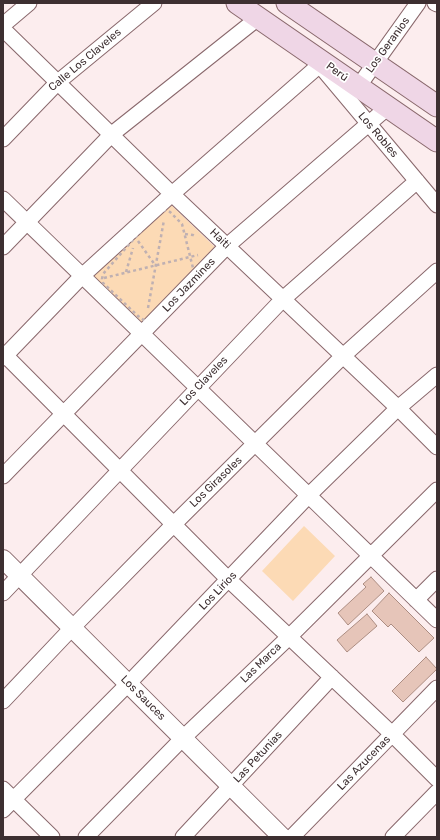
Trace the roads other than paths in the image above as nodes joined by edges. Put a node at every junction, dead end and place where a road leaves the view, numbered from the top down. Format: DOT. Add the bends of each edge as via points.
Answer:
graph roads {
  1 [pos="29,3"];
  2 [pos="154,3"];
  3 [pos="237,3"];
  4 [pos="287,3"];
  5 [pos="418,3"];
  6 [pos="258,18"];
  7 [pos="3,25"];
  8 [pos="3,29"];
  9 [pos="321,63"];
  10 [pos="376,63"];
  11 [pos="58,82"];
  12 [pos="358,87"];
  13 [pos="437,106"];
  14 [pos="388,107"];
  15 [pos="369,124"];
  16 [pos="112,134"];
  17 [pos="3,139"];
  18 [pos="437,141"];
  19 [pos="417,181"];
  20 [pos="172,194"];
  21 [pos="3,199"];
  22 [pos="437,205"];
  23 [pos="26,222"];
  24 [pos="227,246"];
  25 [pos="3,247"];
  26 [pos="437,271"];
  27 [pos="82,276"];
  28 [pos="282,299"];
  29 [pos="143,327"];
  30 [pos="4,356"];
  31 [pos="343,356"];
  32 [pos="437,375"];
  33 [pos="198,388"];
  34 [pos="398,408"];
  35 [pos="63,413"];
  36 [pos="255,444"];
  37 [pos="437,448"];
  38 [pos="120,470"];
  39 [pos="3,476"];
  40 [pos="437,490"];
  41 [pos="308,496"];
  42 [pos="174,524"];
  43 [pos="371,556"];
  44 [pos="3,560"];
  45 [pos="20,576"];
  46 [pos="229,580"];
  47 [pos="437,580"];
  48 [pos="3,593"];
  49 [pos="416,600"];
  50 [pos="437,620"];
  51 [pos="72,628"];
  52 [pos="289,637"];
  53 [pos="332,677"];
  54 [pos="128,684"];
  55 [pos="437,688"];
  56 [pos="3,701"];
  57 [pos="392,734"];
  58 [pos="183,738"];
  59 [pos="437,779"];
  60 [pos="231,786"];
  61 [pos="437,792"];
  62 [pos="6,799"];
  63 [pos="52,837"];
  64 [pos="86,837"];
  65 [pos="183,837"];
  66 [pos="282,837"];
  67 [pos="292,837"];
  68 [pos="394,837"];
  1 -- 7 [label="street"];
  2 -- 11 [label="street, Calle Los Claveles"];
  3 -- 6 [label="main road, Perú"];
  4 -- 10 [label="main road"];
  5 -- 10 [label="street, Los Geranios"];
  6 -- 9 [label="main road, Perú"];
  6 -- 16 [label="street"];
  8 -- 11 [label="street, Haiti"];
  9 -- 12 [label="main road, Perú"];
  9 -- 15 [label="street, Los Robles"];
  9 -- 20 [label="street"];
  10 -- 12 [label="street, Los Geranios"];
  10 -- 13 [label="main road"];
  11 -- 16 [label="street, Haiti"];
  11 -- 17 [label="street, Calle Los Claveles"];
  12 -- 14 [label="main road, Perú"];
  14 -- 15 [label="street, Los Jazmines"];
  14 -- 18 [label="main road, Perú"];
  15 -- 19 [label="street, Los Robles"];
  15 -- 24 [label="street, Los Jazmines"];
  16 -- 20 [label="street, Haiti"];
  16 -- 23 [label="street"];
  19 -- 22 [label="street, Los Robles"];
  19 -- 28 [label="street, Los Claveles"];
  20 -- 24 [label="street, Haiti"];
  20 -- 27 [label="street"];
  21 -- 23 [label="street"];
  23 -- 25 [label="street"];
  23 -- 27 [label="street"];
  24 -- 28 [label="street, Haiti"];
  24 -- 29 [label="street, Los Jazmines"];
  26 -- 31 [label="street, Los Girasoles"];
  27 -- 29 [label="street"];
  27 -- 30 [label="street"];
  28 -- 31 [label="street, Haiti"];
  28 -- 33 [label="street, Los Claveles"];
  29 -- 33 [label="street"];
  29 -- 35 [label="street, Los Jazmines"];
  30 -- 35 [label="street"];
  31 -- 34 [label="street, Haiti"];
  31 -- 36 [label="street, Los Girasoles"];
  32 -- 34 [label="street, Los Lirios"];
  33 -- 36 [label="street"];
  33 -- 38 [label="street, Los Claveles"];
  34 -- 37 [label="street, Haiti"];
  34 -- 41 [label="street, Los Lirios"];
  35 -- 38 [label="street"];
  35 -- 39 [label="street, Los Jazmines"];
  36 -- 41 [label="street"];
  36 -- 42 [label="street, Los Girasoles"];
  38 -- 42 [label="street"];
  38 -- 45 [label="street, Los Claveles"];
  40 -- 43 [label="street, Las Marca"];
  41 -- 43 [label="street"];
  41 -- 46 [label="street, Los Lirios"];
  42 -- 46 [label="street"];
  42 -- 51 [label="street, Los Girasoles"];
  43 -- 49 [label="street"];
  43 -- 52 [label="street, Las Marca"];
  44 -- 45 [label="street, Los Sauces"];
  45 -- 48 [label="street, Los Claveles"];
  45 -- 51 [label="street, Los Sauces"];
  46 -- 52 [label="street"];
  46 -- 54 [label="street, Los Lirios"];
  47 -- 49 [label="street"];
  49 -- 50 [label="street"];
  51 -- 54 [label="street, Los Sauces"];
  51 -- 56 [label="street, Los Girasoles"];
  52 -- 53 [label="street"];
  52 -- 58 [label="street, Las Marca"];
  53 -- 57 [label="street"];
  53 -- 60 [label="street, Las Petunias"];
  54 -- 58 [label="street, Los Sauces"];
  54 -- 62 [label="street, Los Lirios"];
  55 -- 57 [label="street, Las Azucenas"];
  57 -- 59 [label="street"];
  57 -- 67 [label="street, Las Azucenas"];
  58 -- 60 [label="street, Los Sauces"];
  58 -- 64 [label="street, Las Marca"];
  60 -- 65 [label="street, Las Petunias"];
  60 -- 66 [label="street, Los Sauces"];
  61 -- 68 [label="street"];
  62 -- 63 [label="street"];
}
